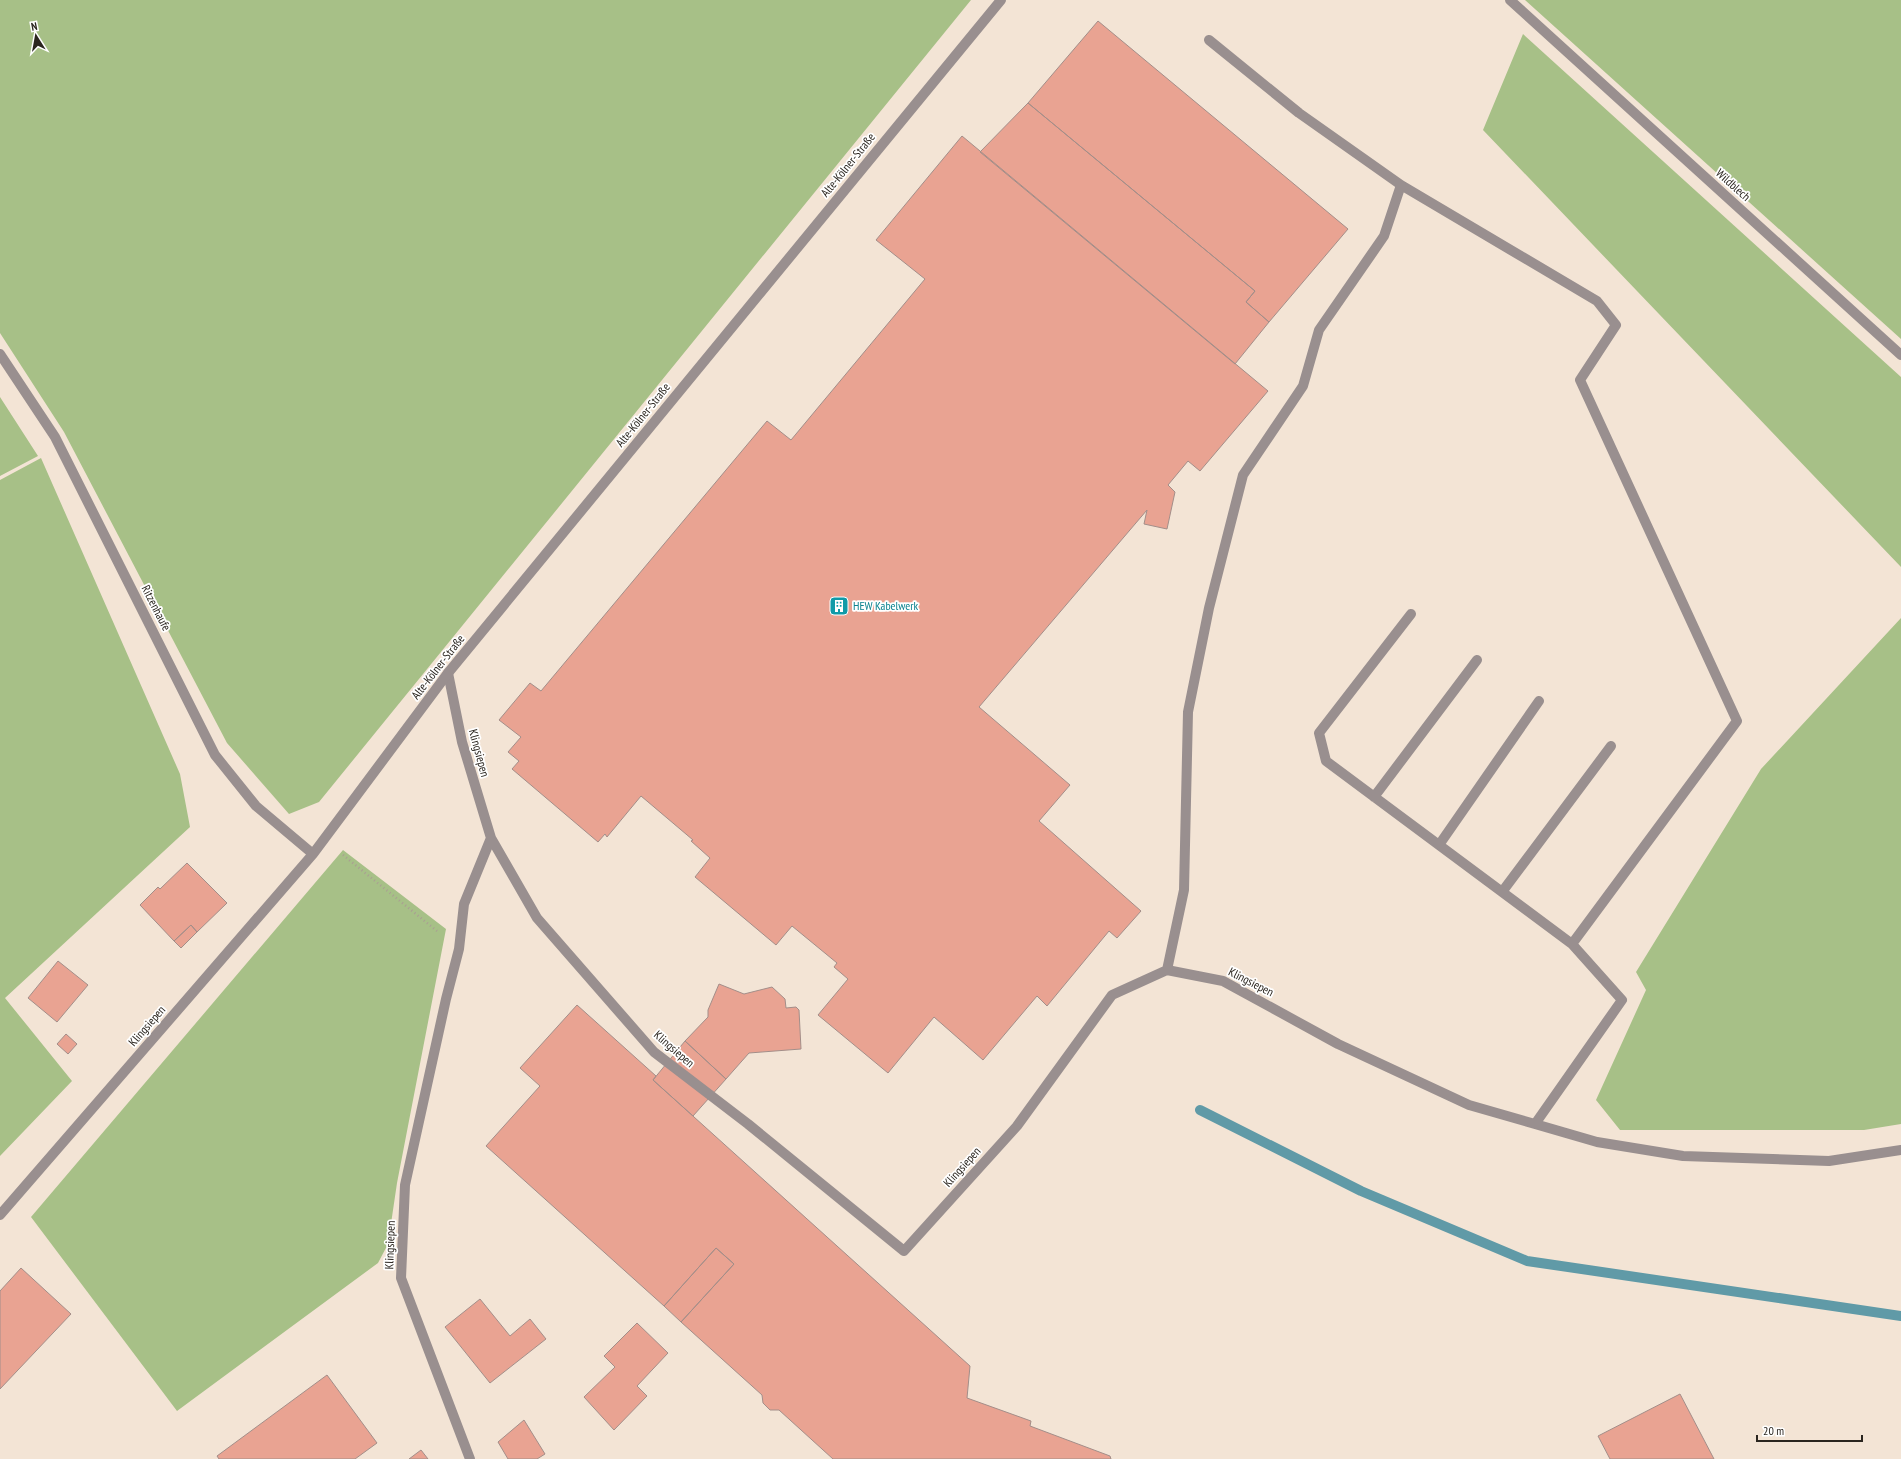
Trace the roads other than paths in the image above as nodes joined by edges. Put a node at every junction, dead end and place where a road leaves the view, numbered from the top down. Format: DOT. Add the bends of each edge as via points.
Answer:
graph roads {
  1 [pos="1001,0"];
  2 [pos="1510,0"];
  3 [pos="1209,40"];
  4 [pos="1401,185"];
  5 [pos="0,354"];
  6 [pos="1901,355"];
  7 [pos="1411,614"];
  8 [pos="1478,660"];
  9 [pos="448,673"];
  10 [pos="1539,701"];
  11 [pos="1611,746"];
  12 [pos="1374,797"];
  13 [pos="491,838"];
  14 [pos="1439,845"];
  15 [pos="313,854"];
  16 [pos="1502,892"];
  17 [pos="1572,944"];
  18 [pos="1167,970"];
  19 [pos="1535,1124"];
  20 [pos="1901,1150"];
  21 [pos="0,1215"];
  22 [pos="470,1459"];
  1 -- 9 [label="street, Alte-Kölner-Straße"];
  2 -- 6 [label="street, Wildblech"];
  3 -- 4 [label="street" via="1299,114"];
  4 -- 17 [label="street" via="1597,301 1616,325 1580,380 1737,721"];
  4 -- 18 [label="street" via="1384,236 1319,330 1303,386 1243,475 1209,608 1188,712 1184,890"];
  5 -- 15 [label="street, Ritzenhaufe" via="55,437 215,755 256,806"];
  7 -- 12 [label="street" via="1319,733 1326,761"];
  8 -- 12 [label="street"];
  9 -- 13 [label="street, Klingsiepen" via="462,742"];
  9 -- 15 [label="street, Alte-Kölner-Straße"];
  10 -- 14 [label="street"];
  11 -- 16 [label="street"];
  12 -- 14 [label="street"];
  13 -- 18 [label="street, Klingsiepen" via="537,918 654,1052 748,1124 904,1251 1017,1126 1112,995"];
  13 -- 22 [label="street, Klingsiepen" via="464,904 459,949 405,1185 401,1278"];
  14 -- 16 [label="street"];
  15 -- 21 [label="street, Klingsiepen"];
  16 -- 17 [label="street"];
  17 -- 19 [label="street" via="1622,1000"];
  18 -- 19 [label="street, Klingsiepen" via="1223,981 1338,1044 1469,1105"];
  19 -- 20 [label="street, Klingsiepen" via="1596,1142 1683,1156 1829,1161"];
}
